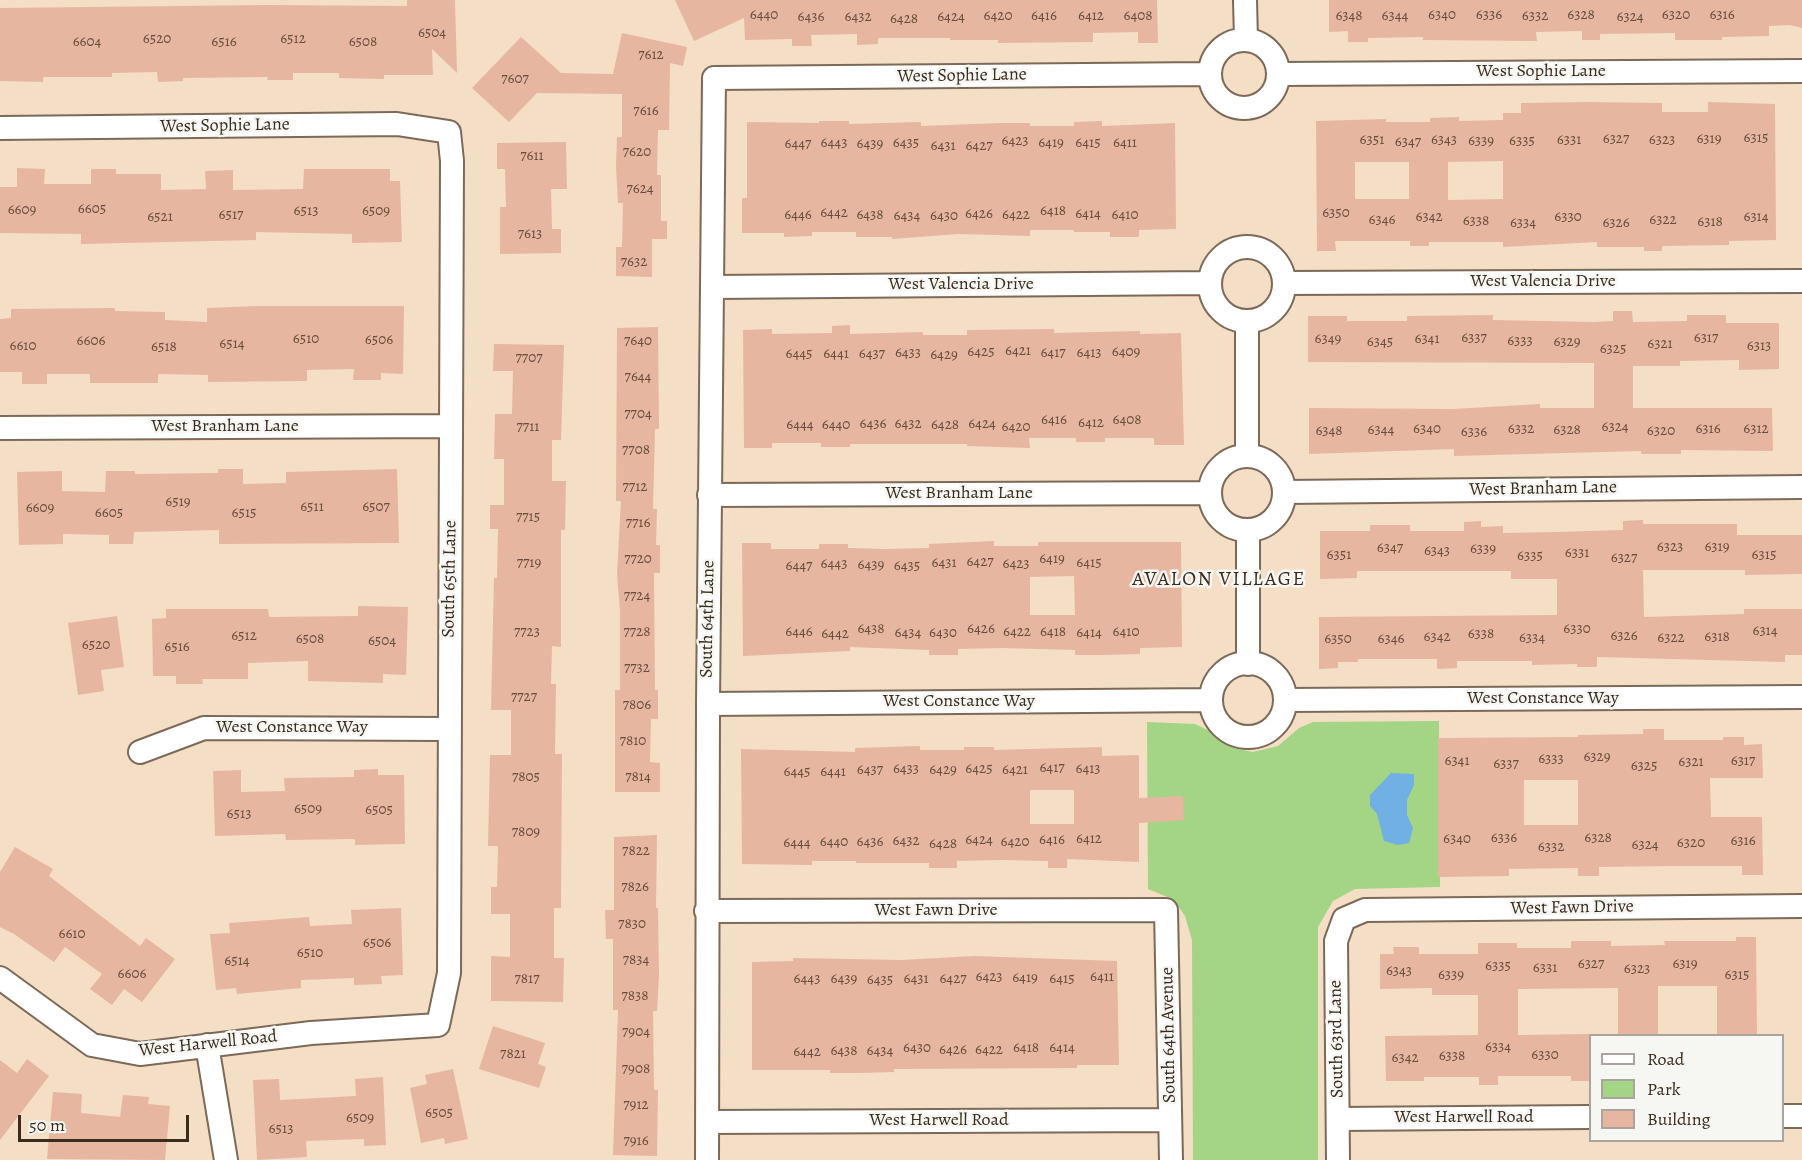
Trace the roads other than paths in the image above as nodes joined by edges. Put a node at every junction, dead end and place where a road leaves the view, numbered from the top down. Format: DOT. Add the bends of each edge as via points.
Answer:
graph roads {
  1 [pos="1245,0"];
  2 [pos="1246,40"];
  3 [pos="1802,71"];
  4 [pos="1209,74"];
  5 [pos="1279,74"];
  6 [pos="714,78"];
  7 [pos="0,128"];
  8 [pos="449,132"];
  9 [pos="1802,281"];
  10 [pos="1209,283"];
  11 [pos="1284,283"];
  12 [pos="713,287"];
  13 [pos="1247,321"];
  14 [pos="451,426"];
  15 [pos="0,428"];
  16 [pos="1246,456"];
  17 [pos="1802,487"];
  18 [pos="1284,492"];
  19 [pos="1209,493"];
  20 [pos="710,495"];
  21 [pos="1248,530"];
  22 [pos="1248,664"];
  23 [pos="1802,697"];
  24 [pos="1211,700"];
  25 [pos="1285,700"];
  26 [pos="708,704"];
  27 [pos="448,729"];
  28 [pos="140,752"];
  29 [pos="1802,906"];
  30 [pos="1166,910"];
  31 [pos="706,911"];
  32 [pos="1344,919"];
  33 [pos="0,978"];
  34 [pos="438,1025"];
  35 [pos="207,1045"];
  36 [pos="1784,1116"];
  37 [pos="1802,1116"];
  38 [pos="1589,1117"];
  39 [pos="1338,1119"];
  40 [pos="1170,1120"];
  41 [pos="707,1122"];
  42 [pos="226,1160"];
  43 [pos="707,1160"];
  44 [pos="1171,1160"];
  45 [pos="1338,1160"];
  1 -- 2 [label="street"];
  2 -- 4 [label="street" via="1216,53"];
  2 -- 5 [label="street" via="1269,50"];
  3 -- 5 [label="street, West Sophie Lane"];
  4 -- 5 [label="street" via="1222,100 1239,108 1259,106 1267,100 1278,84"];
  4 -- 6 [label="street, West Sophie Lane"];
  6 -- 12 [label="street, South 64th Lane"];
  7 -- 8 [label="street, West Sophie Lane" via="397,124"];
  8 -- 14 [label="street, South 65th Lane"];
  9 -- 11 [label="street, West Valencia Drive"];
  10 -- 11 [label="street" via="1218,260 1240,248 1253,248 1275,260"];
  10 -- 12 [label="street, West Valencia Drive"];
  10 -- 13 [label="street" via="1216,306 1235,319"];
  11 -- 13 [label="street" via="1277,305 1259,319"];
  12 -- 20 [label="street, South 64th Lane"];
  13 -- 16 [label="street"];
  14 -- 15 [label="street, West Branham Lane"];
  14 -- 27 [label="street, South 65th Lane"];
  16 -- 18 [label="street" via="1258,458 1277,471"];
  16 -- 19 [label="street" via="1225,463 1211,481"];
  17 -- 18 [label="street, West Branham Lane"];
  18 -- 21 [label="street" via="1277,514 1269,522"];
  19 -- 20 [label="street, West Branham Lane"];
  19 -- 21 [label="street" via="1218,516 1231,526"];
  20 -- 26 [label="street, South 64th Lane"];
  21 -- 22 [label="street"];
  22 -- 24 [label="street" via="1237,665 1218,678"];
  22 -- 25 [label="street" via="1260,666 1278,679"];
  23 -- 25 [label="street, West Constance Way"];
  24 -- 25 [label="street" via="1216,720 1242,737 1253,737 1272,728"];
  24 -- 26 [label="street, West Constance Way"];
  26 -- 31 [label="street, South 64th Lane"];
  27 -- 28 [label="street, West Constance Way" via="204,728"];
  27 -- 34 [label="street, South 65th Lane" via="449,973"];
  29 -- 32 [label="street, West Fawn Drive" via="1365,910"];
  30 -- 31 [label="street, West Fawn Drive"];
  30 -- 40 [label="street, South 64th Avenue"];
  31 -- 41 [label="street, South 64th Lane"];
  32 -- 39 [label="street, South 63rd Lane" via="1336,941"];
  33 -- 35 [label="street, West Harwell Road" via="92,1045 140,1054"];
  34 -- 35 [label="street, West Harwell Road"];
  35 -- 42 [label="street"];
  36 -- 37 [label="street"];
  38 -- 39 [label="street, West Harwell Road"];
  39 -- 45 [label="street, South 63rd Lane"];
  40 -- 41 [label="street, West Harwell Road"];
  40 -- 44 [label="street, South 64th Avenue"];
  41 -- 43 [label="street, South 64th Lane"];
}
